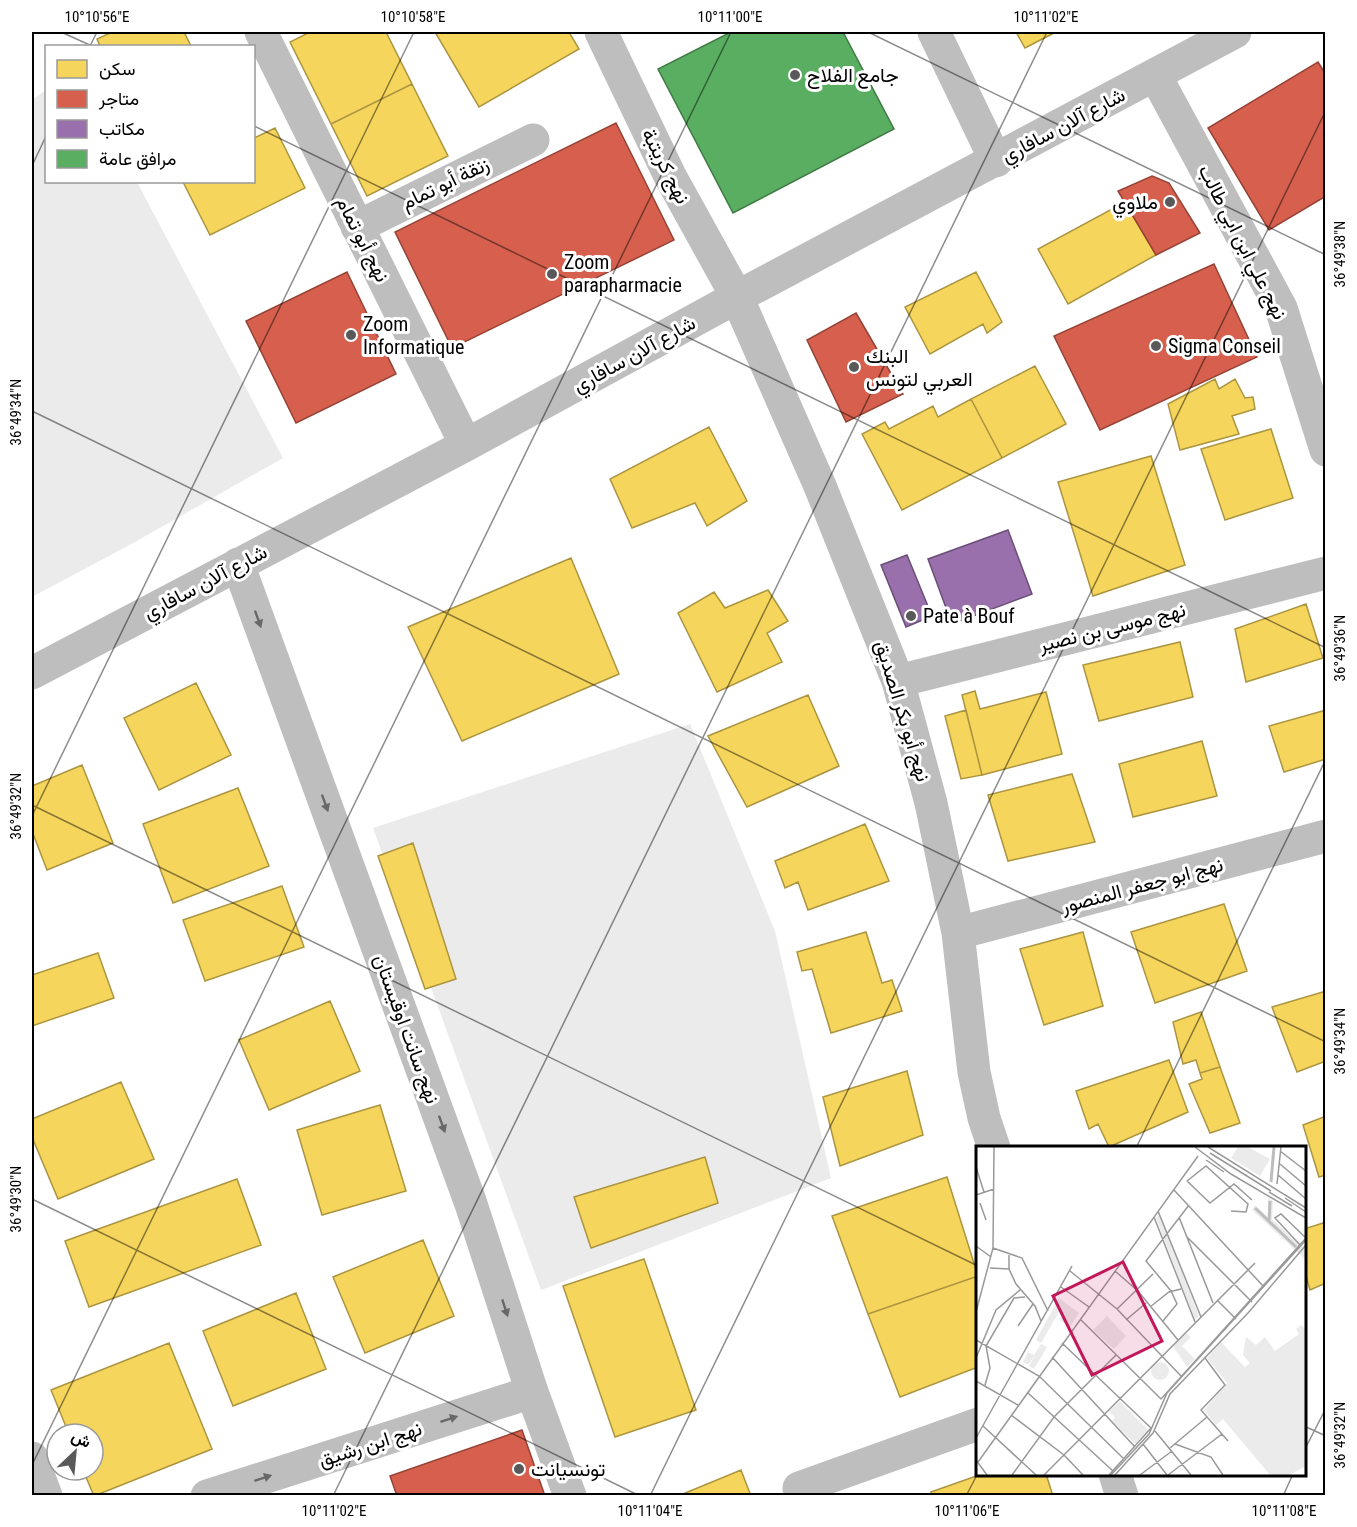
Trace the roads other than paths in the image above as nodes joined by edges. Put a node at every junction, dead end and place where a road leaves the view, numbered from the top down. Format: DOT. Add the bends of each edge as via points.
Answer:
graph roads {
  1 [pos="261,32"];
  2 [pos="601,32"];
  3 [pos="934,32"];
  4 [pos="1235,32"];
  5 [pos="1155,75"];
  6 [pos="533,140"];
  7 [pos="996,161"];
  8 [pos="357,227"];
  9 [pos="737,297"];
  10 [pos="466,445"];
  11 [pos="1326,450"];
  12 [pos="238,564"];
  13 [pos="1326,573"];
  14 [pos="32,673"];
  15 [pos="898,681"];
  16 [pos="1326,836"];
  17 [pos="958,933"];
  18 [pos="993,1146"];
  19 [pos="532,1392"];
  20 [pos="976,1425"];
  21 [pos="32,1458"];
  22 [pos="1116,1476"];
  23 [pos="799,1488"];
  24 [pos="46,1496"];
  25 [pos="207,1496"];
  26 [pos="570,1496"];
  27 [pos="1122,1496"];
  1 -- 8 [label="street, نهج أبو تمام"];
  2 -- 9 [label="street, نهج كريتبة" via="670,176"];
  3 -- 7 [label="street"];
  4 -- 5 [label="street, شارع آلان سافاري"];
  5 -- 7 [label="street, شارع آلان سافاري"];
  5 -- 11 [label="street, نهج علي ابن ابي طالب" via="1281,308"];
  6 -- 8 [label="street, زنقة أبو تمام"];
  7 -- 9 [label="street, شارع آلان سافاري"];
  8 -- 10 [label="street, نهج أبو تمام"];
  9 -- 10 [label="street, شارع آلان سافاري"];
  9 -- 15 [label="street, نهج أبو بكر الصديق" via="820,486"];
  10 -- 12 [label="street, شارع آلان سافاري"];
  12 -- 14 [label="street, شارع آلان سافاري"];
  12 -- 19 [label="street, نهج سانت اوقيستان, one-way" via="471,1204"];
  13 -- 15 [label="street, نهج موسى بن نصير"];
  15 -- 17 [label="street, نهج أبو بكر الصديق" via="931,803"];
  16 -- 17 [label="street, نهج ابو جعفر المنصور"];
  17 -- 18 [label="street, نهج أبو بكر الصديق" via="974,1072"];
  25 -- 19 [label="street, نهج ابن رشيق, one-way"];
  19 -- 26 [label="street, نهج سانت اوقيستان"];
  20 -- 23 [label="street"];
  21 -- 24 [label="street"];
  22 -- 27 [label="street"];
}
